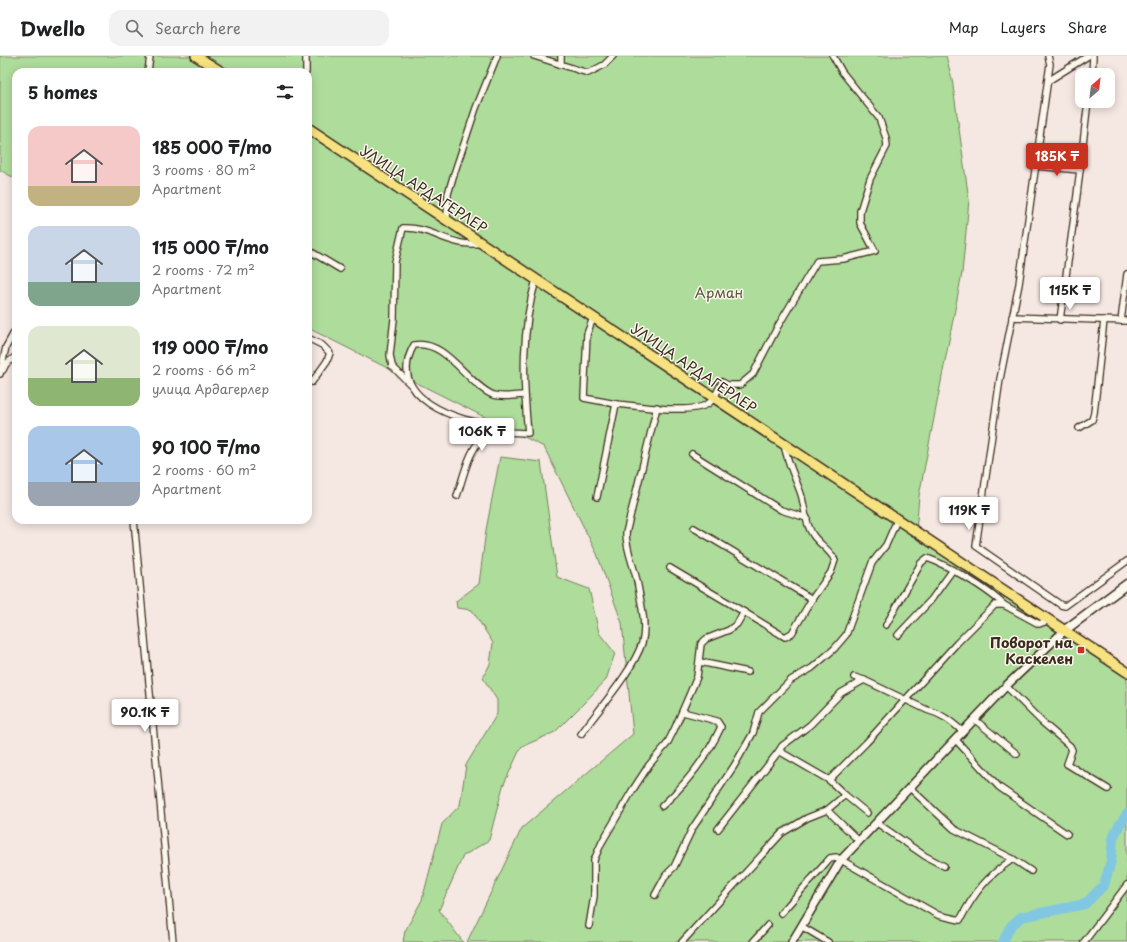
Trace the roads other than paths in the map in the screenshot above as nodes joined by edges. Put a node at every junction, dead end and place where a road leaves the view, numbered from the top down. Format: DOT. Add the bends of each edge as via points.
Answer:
graph roads {
  1 [pos="150,56"];
  2 [pos="196,56"];
  3 [pos="306,56"];
  4 [pos="497,56"];
  5 [pos="534,56"];
  6 [pos="561,56"];
  7 [pos="606,56"];
  8 [pos="613,56"];
  9 [pos="833,56"];
  10 [pos="1048,56"];
  11 [pos="1088,56"];
  12 [pos="1093,56"];
  13 [pos="561,65"];
  14 [pos="604,65"];
  15 [pos="148,68"];
  16 [pos="216,68"];
  17 [pos="306,68"];
  18 [pos="1092,68"];
  19 [pos="1048,81"];
  20 [pos="1087,108"];
  21 [pos="312,131"];
  22 [pos="1036,166"];
  23 [pos="1080,170"];
  24 [pos="447,220"];
  25 [pos="480,243"];
  26 [pos="312,252"];
  27 [pos="340,269"];
  28 [pos="1127,274"];
  29 [pos="536,280"];
  30 [pos="1012,317"];
  31 [pos="593,318"];
  32 [pos="1060,320"];
  33 [pos="1104,320"];
  34 [pos="1124,321"];
  35 [pos="12,336"];
  36 [pos="312,340"];
  37 [pos="12,359"];
  38 [pos="0,375"];
  39 [pos="312,382"];
  40 [pos="410,384"];
  41 [pos="524,395"];
  42 [pos="714,398"];
  43 [pos="616,404"];
  44 [pos="657,407"];
  45 [pos="498,426"];
  46 [pos="1079,428"];
  47 [pos="784,444"];
  48 [pos="692,454"];
  49 [pos="457,496"];
  50 [pos="598,497"];
  51 [pos="807,518"];
  52 [pos="897,520"];
  53 [pos="134,524"];
  54 [pos="694,528"];
  55 [pos="1127,561"];
  56 [pos="670,568"];
  57 [pos="952,570"];
  58 [pos="1127,584"];
  59 [pos="812,599"];
  60 [pos="1004,605"];
  61 [pos="744,612"];
  62 [pos="1050,620"];
  63 [pos="886,625"];
  64 [pos="1065,630"];
  65 [pos="898,635"];
  66 [pos="700,662"];
  67 [pos="748,672"];
  68 [pos="1127,672"];
  69 [pos="854,678"];
  70 [pos="864,680"];
  71 [pos="1006,686"];
  72 [pos="907,700"];
  73 [pos="683,712"];
  74 [pos="974,719"];
  75 [pos="962,731"];
  76 [pos="581,734"];
  77 [pos="955,739"];
  78 [pos="779,751"];
  79 [pos="1017,754"];
  80 [pos="829,780"];
  81 [pos="910,788"];
  82 [pos="1108,789"];
  83 [pos="845,795"];
  84 [pos="662,806"];
  85 [pos="827,810"];
  86 [pos="867,813"];
  87 [pos="877,823"];
  88 [pos="718,830"];
  89 [pos="1067,834"];
  90 [pos="859,841"];
  91 [pos="1013,859"];
  92 [pos="841,860"];
  93 [pos="944,866"];
  94 [pos="1031,871"];
  95 [pos="1127,885"];
  96 [pos="655,895"];
  97 [pos="781,913"];
  98 [pos="768,925"];
  99 [pos="589,926"];
  100 [pos="801,926"];
  101 [pos="818,939"];
  102 [pos="173,942"];
  103 [pos="682,942"];
  104 [pos="753,942"];
  105 [pos="792,942"];
  106 [pos="828,942"];
  107 [pos="1084,942"];
  1 -- 15 [label="street"];
  2 -- 16 [label="main road"];
  3 -- 17 [label="street"];
  4 -- 24 [label="street" via="478,102 453,177 448,194"];
  5 -- 13 [label="street"];
  6 -- 13 [label="street"];
  7 -- 14 [label="street"];
  8 -- 14 [label="street"];
  9 -- 42 [label="street" via="842,72 879,118 886,138 887,146 870,179 860,211 862,228 875,251 843,259 817,261 753,374 740,384 728,385 722,382"];
  10 -- 19 [label="street"];
  11 -- 19 [label="street"];
  12 -- 18 [label="street"];
  13 -- 14 [label="street" via="588,73"];
  19 -- 22 [label="street"];
  20 -- 23 [label="street"];
  21 -- 24 [label="main road, УЛИЦА АРДАГЕРЛЕР"];
  22 -- 23 [label="street"];
  22 -- 30 [label="street"];
  23 -- 32 [label="street"];
  24 -- 25 [label="main road, УЛИЦА АРДАГЕРЛЕР"];
  25 -- 29 [label="main road, УЛИЦА АРДАГЕРЛЕР"];
  25 -- 40 [label="street" via="471,245 454,242 412,227 403,228 395,262 394,320 390,355 392,366"];
  26 -- 27 [label="street"];
  28 -- 34 [label="street"];
  29 -- 31 [label="main road, УЛИЦА АРДАГЕРЛЕР"];
  29 -- 41 [label="street" via="530,298 526,327"];
  30 -- 32 [label="street"];
  30 -- 55 [label="street" via="991,432 976,546 1061,606 1066,606"];
  31 -- 42 [label="main road, УЛИЦА АРДАГЕРЛЕР"];
  31 -- 43 [label="street" via="587,334 584,398"];
  32 -- 33 [label="street"];
  33 -- 34 [label="street"];
  33 -- 46 [label="street" via="1094,413 1092,420"];
  35 -- 38 [label="street" via="6,347"];
  36 -- 39 [label="street" via="330,353"];
  37 -- 38 [label="street"];
  40 -- 41 [label="street" via="408,355 414,345 422,344 446,355 484,390 493,395"];
  40 -- 45 [label="street" via="413,390 443,412 480,425"];
  41 -- 49 [label="street" via="528,433 487,435 476,446"];
  42 -- 44 [label="street" via="709,404 698,408"];
  42 -- 47 [label="main road, УЛИЦА АРДАГЕРЛЕР"];
  43 -- 44 [label="street"];
  43 -- 50 [label="street"];
  44 -- 76 [label="street" via="626,533 628,553 638,585 643,622 642,644 626,673"];
  47 -- 51 [label="street" via="786,459 794,474"];
  47 -- 52 [label="main road, УЛИЦА АРДАГЕРЛЕР"];
  48 -- 51 [label="street" via="781,510"];
  51 -- 59 [label="street" via="813,535 835,560 831,572"];
  52 -- 62 [label="main road, УЛИЦА АРДАГЕРЛЕР"];
  52 -- 96 [label="street" via="886,545 872,563 846,635 812,668 791,680 759,712 753,733 692,829 674,867"];
  53 -- 102 [label="street"];
  54 -- 59 [label="street"];
  56 -- 61 [label="street"];
  57 -- 60 [label="street"];
  57 -- 63 [label="street" via="927,558 921,563"];
  57 -- 65 [label="street" via="931,600"];
  58 -- 64 [label="main road"];
  59 -- 61 [label="street" via="792,632 785,637"];
  60 -- 62 [label="street" via="1039,624"];
  60 -- 72 [label="street" via="995,604"];
  61 -- 66 [label="street" via="737,624 729,630 701,644"];
  62 -- 64 [label="main road, УЛИЦА АРДАГЕРЛЕР"];
  64 -- 68 [label="main road, УЛИЦА АРДАГЕРЛЕР"];
  64 -- 71 [label="street"];
  66 -- 67 [label="street"];
  66 -- 73 [label="street"];
  69 -- 70 [label="street"];
  70 -- 72 [label="street"];
  70 -- 78 [label="street" via="841,693 816,720 790,739"];
  71 -- 74 [label="street"];
  71 -- 82 [label="street" via="1070,746 1072,750 1067,764"];
  72 -- 75 [label="street" via="948,718"];
  72 -- 80 [label="street"];
  73 -- 84 [label="street" via="717,721 721,728 691,776"];
  73 -- 99 [label="street" via="667,744 648,765 595,857 594,896"];
  74 -- 75 [label="street"];
  74 -- 79 [label="street"];
  75 -- 77 [label="street"];
  77 -- 81 [label="street"];
  77 -- 89 [label="street" via="999,787"];
  78 -- 80 [label="street"];
  78 -- 88 [label="street"];
  80 -- 83 [label="street"];
  81 -- 87 [label="street"];
  81 -- 91 [label="street" via="954,829"];
  83 -- 85 [label="street"];
  83 -- 86 [label="street"];
  85 -- 90 [label="street"];
  85 -- 103 [label="street" via="782,833"];
  87 -- 90 [label="street"];
  87 -- 93 [label="street"];
  90 -- 92 [label="street"];
  91 -- 92 [label="street" via="984,881 960,920 938,915"];
  91 -- 94 [label="street"];
  92 -- 97 [label="street" via="836,857 830,858"];
  92 -- 100 [label="street"];
  95 -- 107 [label="street"];
  98 -- 104 [label="street"];
  100 -- 101 [label="street"];
  100 -- 105 [label="street"];
  101 -- 106 [label="street"];
}
